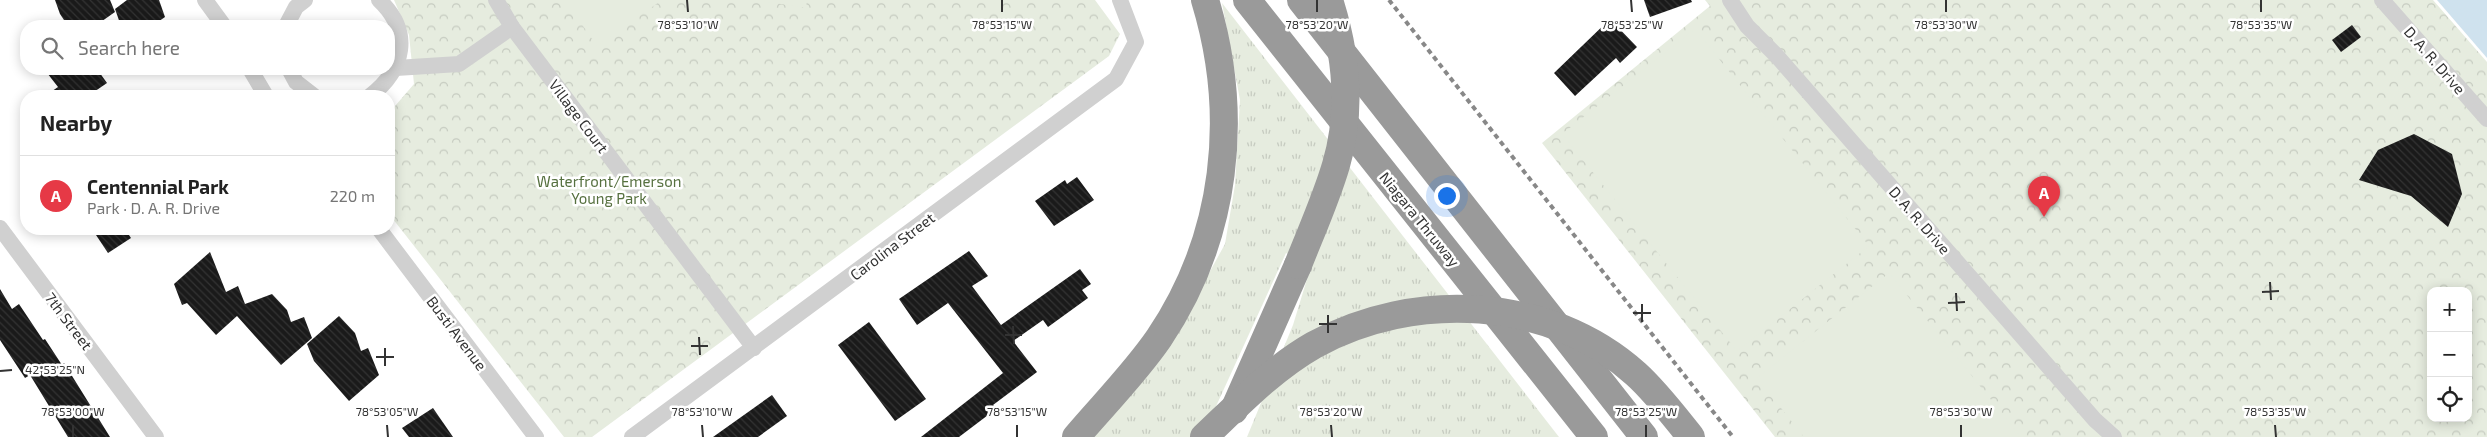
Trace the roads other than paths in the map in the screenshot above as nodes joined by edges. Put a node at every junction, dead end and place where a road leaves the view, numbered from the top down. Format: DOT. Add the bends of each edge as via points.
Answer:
graph roads {
  1 [pos="205,0"];
  2 [pos="305,0"];
  3 [pos="380,0"];
  4 [pos="496,0"];
  5 [pos="1120,0"];
  6 [pos="1205,0"];
  7 [pos="1247,0"];
  8 [pos="1301,0"];
  9 [pos="1329,0"];
  10 [pos="1730,0"];
  11 [pos="2382,0"];
  12 [pos="220,20"];
  13 [pos="289,20"];
  14 [pos="395,20"];
  15 [pos="395,21"];
  16 [pos="512,27"];
  17 [pos="396,68"];
  18 [pos="254,75"];
  19 [pos="292,75"];
  20 [pos="391,75"];
  21 [pos="262,90"];
  22 [pos="306,90"];
  23 [pos="378,90"];
  24 [pos="2487,119"];
  25 [pos="0,228"];
  26 [pos="384,235"];
  27 [pos="754,348"];
  28 [pos="156,437"];
  29 [pos="536,437"];
  30 [pos="632,437"];
  31 [pos="1076,437"];
  32 [pos="1204,437"];
  33 [pos="1222,437"];
  34 [pos="1594,437"];
  35 [pos="1644,437"];
  36 [pos="1690,437"];
  37 [pos="2114,437"];
  1 -- 12 [label="street"];
  2 -- 13 [label="street" via="296,7"];
  3 -- 14 [label="street"];
  4 -- 16 [label="street, Village Court"];
  5 -- 27 [label="street, Carolina Street" via="1136,42 1116,79"];
  6 -- 31 [label="highway" via="1218,48 1225,114 1221,170 1209,231 1185,292 1158,339"];
  7 -- 34 [label="highway, Niagara Thruway"];
  8 -- 35 [label="highway"];
  9 -- 33 [label="highway, bridge" via="1345,77 1343,136 1327,193"];
  10 -- 37 [label="street, D. A. R. Drive" via="1747,26 1776,55 2095,420"];
  11 -- 24 [label="street, D. A. R. Drive"];
  15 -- 17 [label="street" via="401,50"];
  16 -- 17 [label="street" via="459,64"];
  16 -- 27 [label="street, Village Court"];
  18 -- 21 [label="street"];
  19 -- 22 [label="street"];
  20 -- 23 [label="street"];
  25 -- 28 [label="street, 7th Street"];
  26 -- 29 [label="street, Busti Avenue"];
  27 -- 30 [label="street, Carolina Street"];
  32 -- 36 [label="highway, bridge" via="1260,383 1314,346 1381,318 1458,307 1523,316 1595,345 1636,374"];
}
